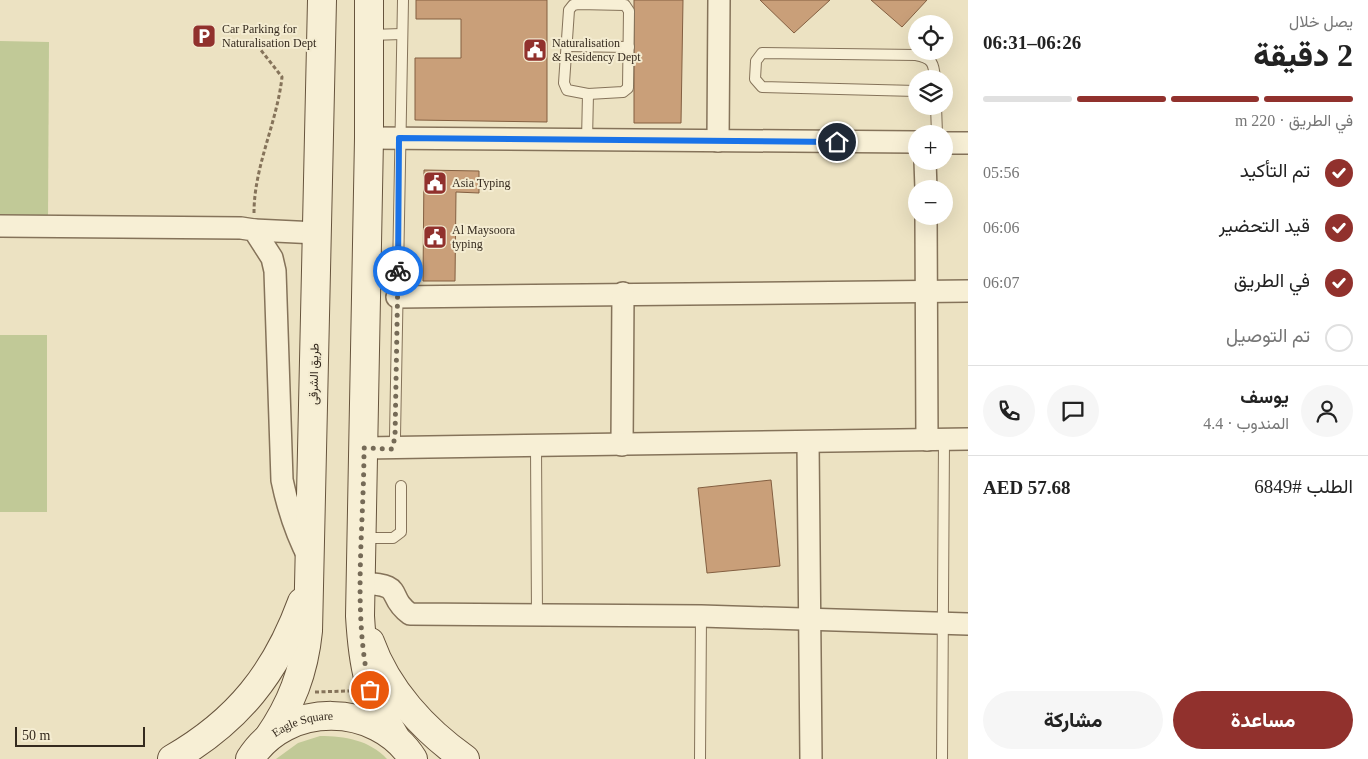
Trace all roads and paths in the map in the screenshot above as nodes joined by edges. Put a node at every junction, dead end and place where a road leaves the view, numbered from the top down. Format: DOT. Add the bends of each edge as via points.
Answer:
graph roads {
  1 [pos="322,0"];
  2 [pos="369,0"];
  3 [pos="403,0"];
  4 [pos="719,0"];
  5 [pos="402,34"];
  6 [pos="369,35"];
  7 [pos="567,46"];
  8 [pos="629,47"];
  9 [pos="260,49"];
  10 [pos="934,70"];
  11 [pos="908,90"];
  12 [pos="588,94"];
  13 [pos="369,138"];
  14 [pos="399,138"];
  15 [pos="587,140"];
  16 [pos="718,141"];
  17 [pos="908,142"];
  18 [pos="953,143"];
  19 [pos="968,143"];
  20 [pos="926,225"];
  21 [pos="0,226"];
  22 [pos="254,230"];
  23 [pos="317,233"];
  24 [pos="968,291"];
  25 [pos="927,293"];
  26 [pos="623,294"];
  27 [pos="397,298"];
  28 [pos="968,439"];
  29 [pos="936,440"];
  30 [pos="808,442"];
  31 [pos="622,446"];
  32 [pos="536,447"];
  33 [pos="364,448"];
  34 [pos="392,449"];
  35 [pos="401,486"];
  36 [pos="362,538"];
  37 [pos="310,562"];
  38 [pos="361,583"];
  39 [pos="360,616"];
  40 [pos="537,616"];
  41 [pos="701,616"];
  42 [pos="810,620"];
  43 [pos="943,624"];
  44 [pos="968,624"];
  45 [pos="297,685"];
  46 [pos="370,690"];
  47 [pos="255,752"];
  48 [pos="409,752"];
  49 [pos="172,759"];
  50 [pos="465,759"];
  51 [pos="700,759"];
  52 [pos="811,759"];
  53 [pos="942,759"];
  1 -- 23 [label="main road, طريق الشرقى"];
  2 -- 6 [label="main road"];
  3 -- 5 [label="lane"];
  4 -- 16 [label="street"];
  5 -- 6 [label="lane"];
  5 -- 14 [label="lane"];
  6 -- 13 [label="main road"];
  7 -- 8 [label="lane"];
  7 -- 8 [label="lane" via="569,10 578,4 628,7"];
  7 -- 12 [label="lane" via="564,83 567,90"];
  8 -- 12 [label="lane" via="628,88 623,92"];
  9 -- 22 [label="path" via="282,77 279,102 264,148 254,199"];
  10 -- 11 [label="lane" via="934,64 928,57 916,55 762,53 756,61 754,79 762,87"];
  12 -- 15 [label="lane"];
  13 -- 14 [label="street"];
  13 -- 33 [label="main road"];
  14 -- 15 [label="street"];
  14 -- 27 [label="lane"];
  15 -- 16 [label="street"];
  16 -- 17 [label="street"];
  18 -- 19 [label="street"];
  20 -- 25 [label="street"];
  21 -- 22 [label="street"];
  22 -- 23 [label="street"];
  22 -- 37 [label="street" via="272,258 275,271 282,480 296,532"];
  23 -- 37 [label="main road, طريق الشرقى"];
  24 -- 25 [label="street"];
  25 -- 26 [label="street"];
  25 -- 29 [label="street"];
  26 -- 27 [label="street"];
  26 -- 31 [label="street"];
  27 -- 34 [label="lane" via="395,437"];
  28 -- 29 [label="street"];
  29 -- 30 [label="street"];
  29 -- 43 [label="lane"];
  30 -- 31 [label="street"];
  30 -- 42 [label="street"];
  31 -- 32 [label="street"];
  32 -- 34 [label="street"];
  32 -- 40 [label="lane"];
  33 -- 34 [label="street"];
  33 -- 36 [label="main road"];
  35 -- 36 [label="lane" via="401,532 393,538"];
  36 -- 38 [label="main road"];
  37 -- 45 [label="main road, طريق الشرقى" via="306,649"];
  37 -- 49 [label="main road" via="303,598 290,633 269,671 225,723"];
  38 -- 39 [label="main road"];
  38 -- 40 [label="street" via="389,586 410,614"];
  39 -- 46 [label="main road" via="362,652"];
  39 -- 50 [label="main road" via="382,669 405,702 426,727"];
  40 -- 41 [label="street"];
  41 -- 42 [label="street"];
  41 -- 51 [label="lane"];
  42 -- 43 [label="street"];
  42 -- 52 [label="street"];
  43 -- 44 [label="street"];
  43 -- 53 [label="lane"];
  45 -- 46 [label="path" via="317,692"];
  45 -- 47 [label="main road, طريق الشرقى" via="290,704"];
  46 -- 48 [label="main road"];
  47 -- 48 [label="main road, Eagle Square" via="287,726 331,715 354,717 376,725"];
}
